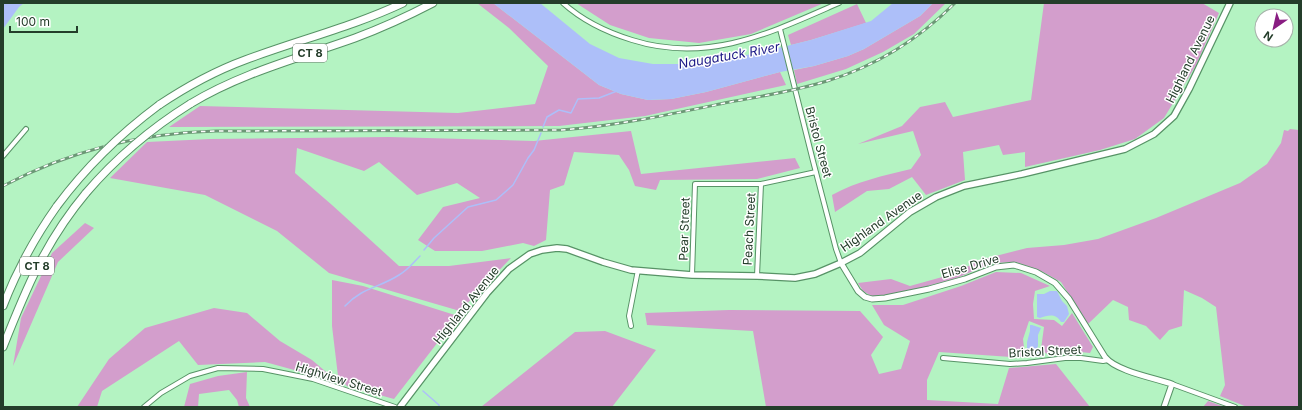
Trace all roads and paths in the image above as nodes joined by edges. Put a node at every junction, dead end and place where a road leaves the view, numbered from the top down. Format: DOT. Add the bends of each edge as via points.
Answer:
graph roads {
  1 [pos="403,3"];
  2 [pos="432,3"];
  3 [pos="563,3"];
  4 [pos="839,3"];
  5 [pos="1230,3"];
  6 [pos="780,29"];
  7 [pos="26,129"];
  8 [pos="3,156"];
  9 [pos="816,172"];
  10 [pos="761,184"];
  11 [pos="841,263"];
  12 [pos="638,270"];
  13 [pos="692,276"];
  14 [pos="757,276"];
  15 [pos="867,298"];
  16 [pos="3,306"];
  17 [pos="631,326"];
  18 [pos="3,347"];
  19 [pos="943,358"];
  20 [pos="1108,360"];
  21 [pos="1172,384"];
  22 [pos="144,407"];
  23 [pos="395,407"];
  24 [pos="400,407"];
  25 [pos="1164,407"];
  26 [pos="1235,407"];
  1 -- 16 [label="highway, CT 8, bridge" via="350,25 229,66 160,105 133,125 76,181 57,206 31,245"];
  2 -- 18 [label="highway, CT 8, bridge" via="401,20 236,80 166,119 130,147 107,169 64,221 30,280"];
  3 -- 6 [label="street" via="586,20 611,33 670,49 694,49 728,44"];
  4 -- 6 [label="street"];
  5 -- 11 [label="main road, Highland Avenue" via="1174,116 1154,134 1125,149 964,186 933,198 910,212 860,253"];
  6 -- 9 [label="street, Bristol Street"];
  7 -- 8 [label="street"];
  9 -- 10 [label="street"];
  9 -- 11 [label="street, Bristol Street"];
  10 -- 13 [label="street, Pear Street" via="695,184"];
  10 -- 14 [label="street, Peach Street"];
  11 -- 14 [label="main road, Highland Avenue" via="815,274 795,278"];
  11 -- 15 [label="street, Bristol Street" via="858,291"];
  12 -- 13 [label="main road, Highland Avenue"];
  12 -- 17 [label="street" via="629,316"];
  12 -- 24 [label="main road, Highland Avenue" via="603,262 567,249 557,248 530,254 509,269 487,294"];
  13 -- 14 [label="main road, Highland Avenue"];
  15 -- 20 [label="street, Elise Drive" via="885,298 914,292 996,267 1014,266 1036,272 1055,282"];
  19 -- 20 [label="street, Bristol Street" via="1010,364 1065,358 1103,362"];
  20 -- 21 [label="street, Bristol Street" via="1120,368"];
  21 -- 25 [label="street"];
  21 -- 26 [label="street, Bristol Street"];
  22 -- 23 [label="street, Highview Street" via="161,393 190,376 218,368 263,369 313,379"];
}
